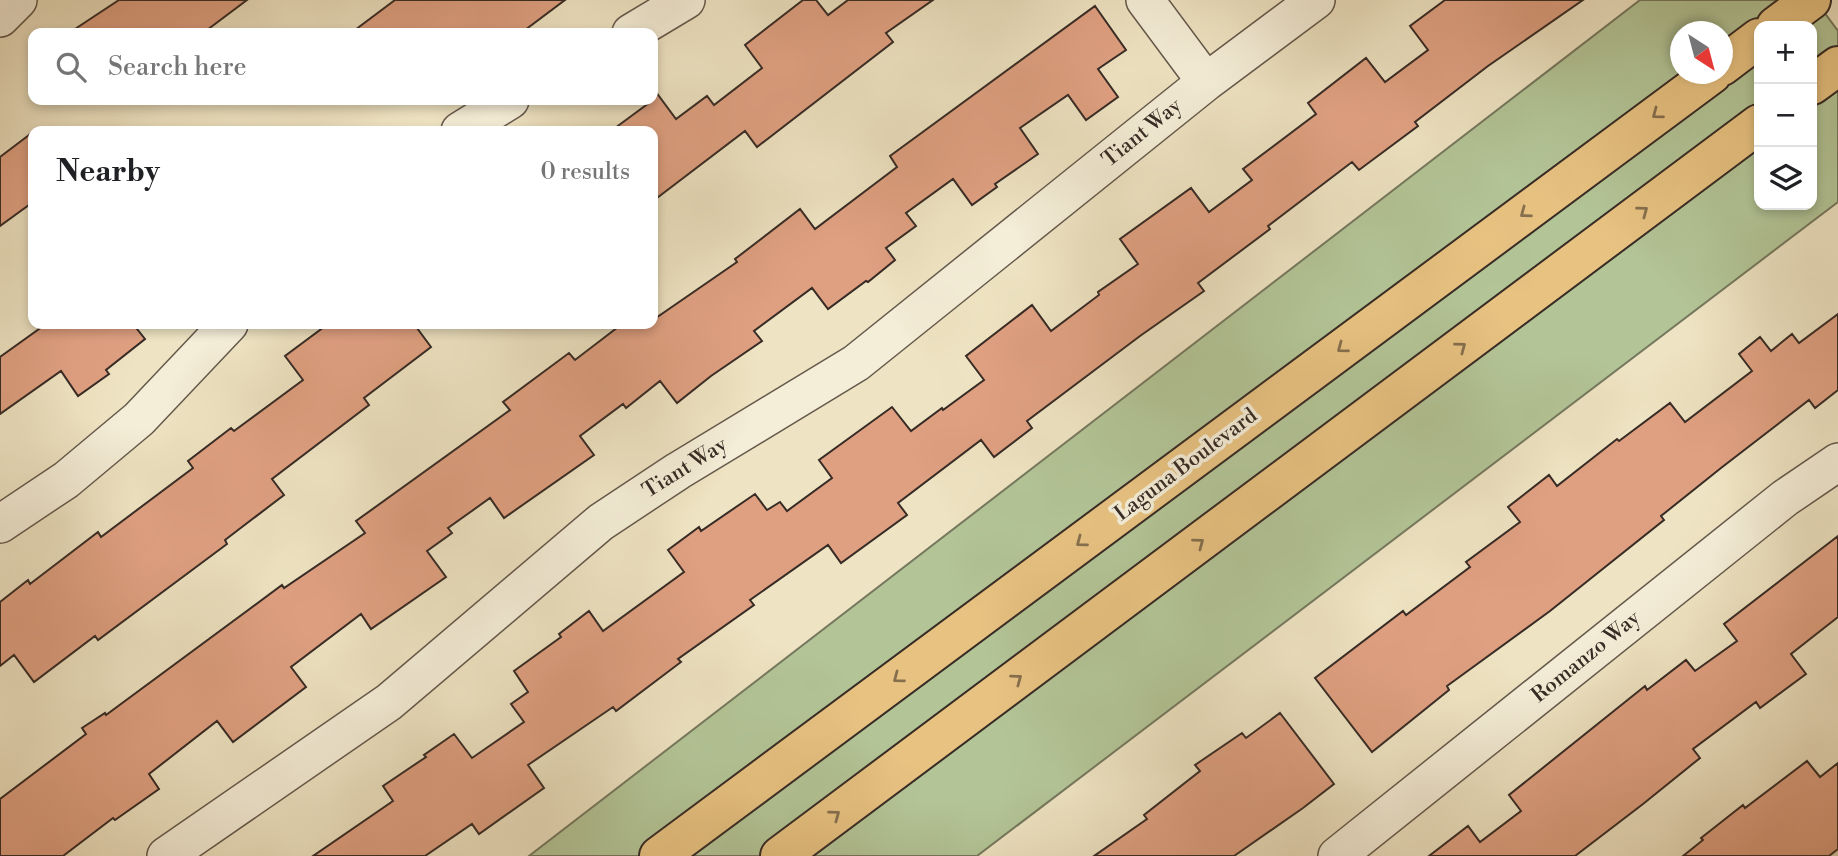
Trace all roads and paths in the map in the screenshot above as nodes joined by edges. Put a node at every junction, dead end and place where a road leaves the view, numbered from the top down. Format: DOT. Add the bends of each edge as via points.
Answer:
graph roads {
  1 [pos="18,0"];
  2 [pos="686,0"];
  3 [pos="1145,0"];
  4 [pos="1316,0"];
  5 [pos="1811,0"];
  6 [pos="0,18"];
  7 [pos="1783,21"];
  8 [pos="639,28"];
  9 [pos="1754,42"];
  10 [pos="1733,58"];
  11 [pos="1838,66"];
  12 [pos="1206,82"];
  13 [pos="1699,84"];
  14 [pos="1813,84"];
  15 [pos="502,105"];
  16 [pos="468,126"];
  17 [pos="1754,128"];
  18 [pos="224,329"];
  19 [pos="1838,462"];
  20 [pos="0,524"];
  21 [pos="166,856"];
  22 [pos="659,856"];
  23 [pos="780,856"];
  24 [pos="1337,856"];
  1 -- 6 [label="street"];
  2 -- 8 [label="street"];
  3 -- 12 [label="street"];
  4 -- 12 [label="street, Tiant Way"];
  5 -- 7 [label="main road"];
  9 -- 10 [label="main road"];
  11 -- 14 [label="main road"];
  12 -- 21 [label="street, Tiant Way" via="856,363 601,522 389,702"];
  13 -- 22 [label="main road, Laguna Boulevard, one-way"];
  15 -- 16 [label="street"];
  23 -- 17 [label="main road, one-way"];
  18 -- 20 [label="street" via="139,419 66,480"];
  19 -- 24 [label="street, Romanzo Way" via="1786,498"];
}
